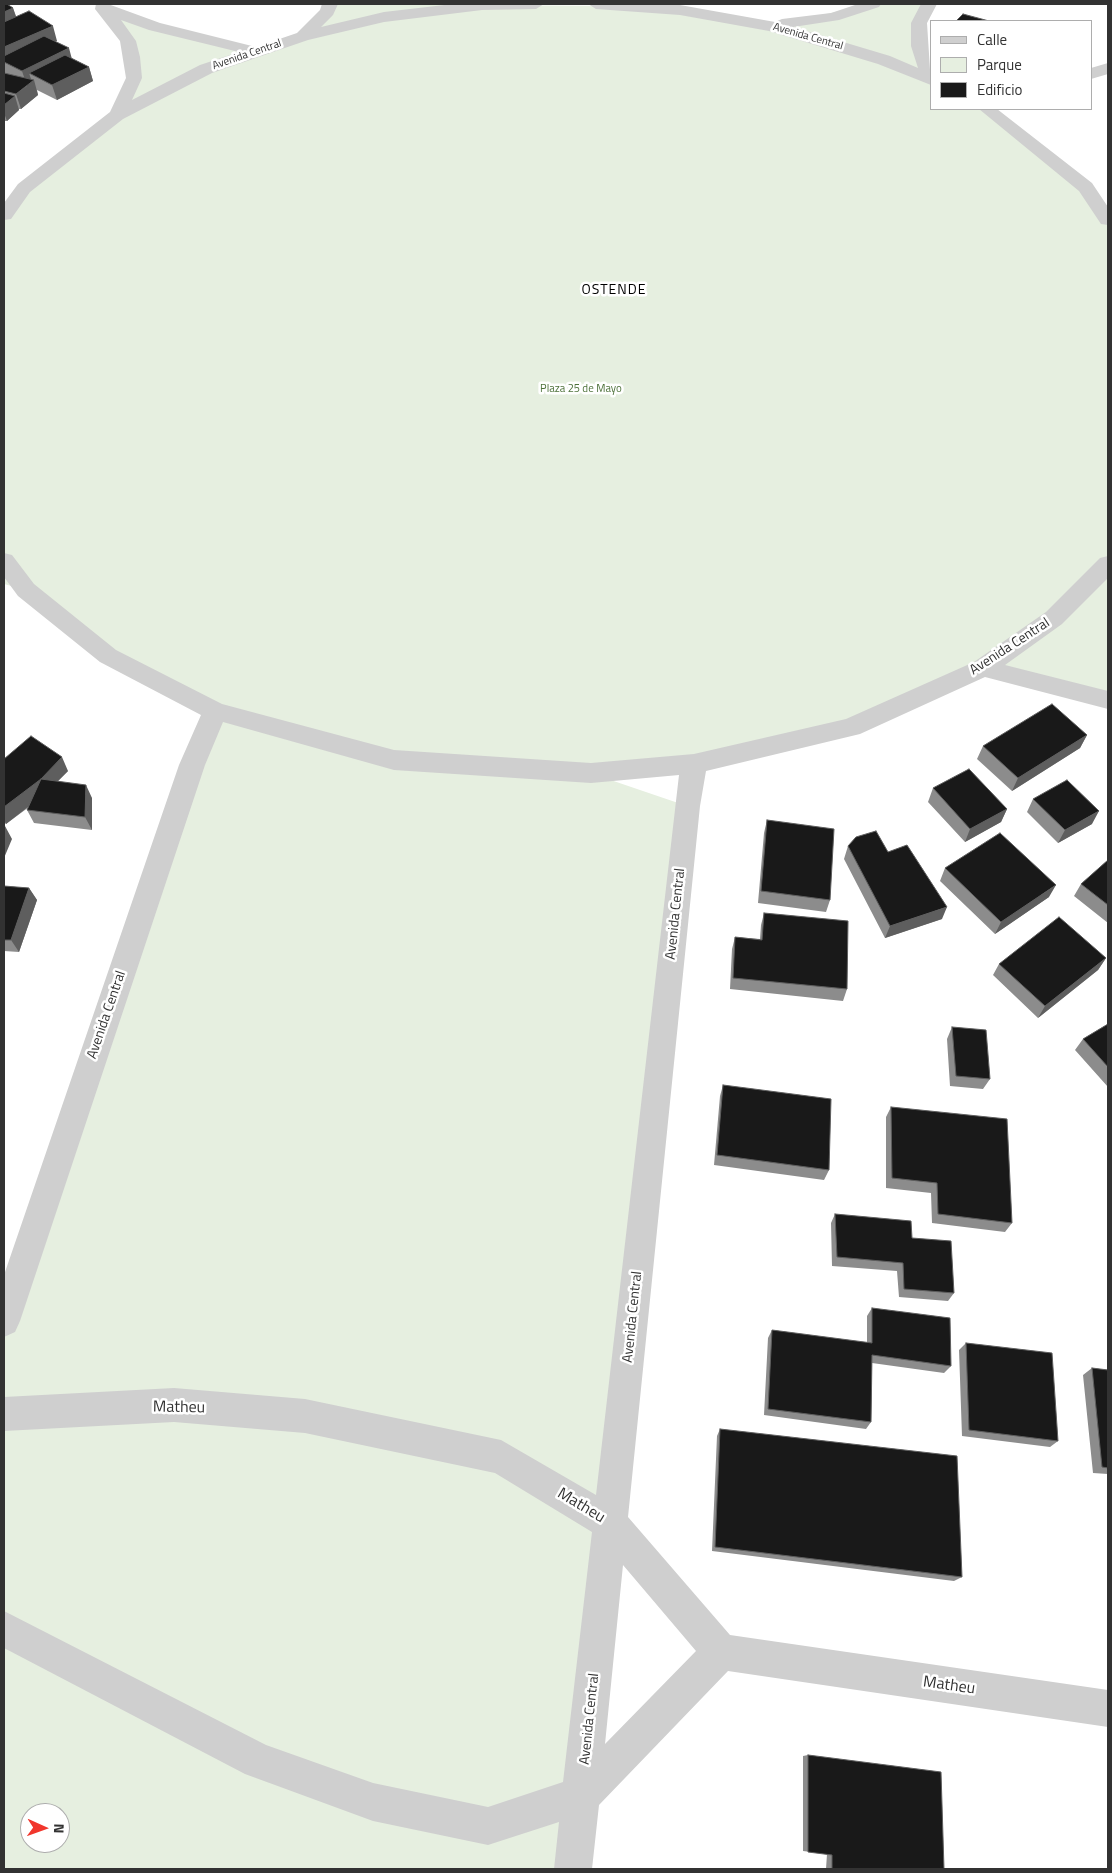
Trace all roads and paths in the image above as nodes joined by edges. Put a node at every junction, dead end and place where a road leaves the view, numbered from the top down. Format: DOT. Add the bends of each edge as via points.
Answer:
graph roads {
  1 [pos="330,4"];
  2 [pos="478,4"];
  3 [pos="536,4"];
  4 [pos="596,4"];
  5 [pos="873,4"];
  6 [pos="929,4"];
  7 [pos="101,6"];
  8 [pos="680,7"];
  9 [pos="770,26"];
  10 [pos="303,36"];
  11 [pos="254,51"];
  12 [pos="1108,68"];
  13 [pos="1092,74"];
  14 [pos="930,80"];
  15 [pos="992,110"];
  16 [pos="117,115"];
  17 [pos="24,188"];
  18 [pos="4,196"];
  19 [pos="4,215"];
  20 [pos="1108,220"];
  21 [pos="4,560"];
  22 [pos="1108,564"];
  23 [pos="15,587"];
  24 [pos="983,668"];
  25 [pos="1108,700"];
  26 [pos="215,711"];
  27 [pos="694,764"];
  28 [pos="4,1321"];
  29 [pos="4,1414"];
  30 [pos="611,1524"];
  31 [pos="4,1629"];
  32 [pos="721,1652"];
  33 [pos="1108,1709"];
  34 [pos="582,1795"];
  35 [pos="573,1869"];
  1 -- 10 [label="street" via="327,12"];
  2 -- 3 [label="street, Avenida Central"];
  2 -- 10 [label="street, Avenida Central" via="384,17"];
  4 -- 8 [label="street, Avenida Central"];
  5 -- 9 [label="street" via="833,17"];
  6 -- 14 [label="street" via="919,24 919,46"];
  7 -- 11 [label="street" via="155,27"];
  7 -- 16 [label="street" via="128,41 132,57 134,78"];
  8 -- 9 [label="street, Avenida Central"];
  9 -- 14 [label="street, Avenida Central" via="884,60"];
  10 -- 11 [label="street, Avenida Central"];
  11 -- 16 [label="street, Avenida Central" via="206,69"];
  12 -- 13 [label="street"];
  15 -- 20 [label="street" via="1086,187"];
  16 -- 17 [label="street, Avenida Central"];
  17 -- 18 [label="street"];
  17 -- 19 [label="street, Avenida Central"];
  21 -- 23 [label="street, Avenida Central"];
  22 -- 24 [label="street, Avenida Central" via="1054,618"];
  23 -- 26 [label="street, Avenida Central" via="108,656"];
  24 -- 25 [label="street"];
  24 -- 27 [label="street, Avenida Central" via="851,727"];
  26 -- 27 [label="street, Avenida Central" via="394,760 591,773"];
  26 -- 28 [label="street, Avenida Central" via="192,764"];
  27 -- 30 [label="street, Avenida Central"];
  29 -- 30 [label="street, Matheu" via="174,1405 305,1416 501,1457"];
  30 -- 32 [label="street, Matheu"];
  30 -- 34 [label="street, Avenida Central"];
  31 -- 34 [label="street" via="258,1761 373,1802 488,1826"];
  32 -- 33 [label="street, Matheu"];
  32 -- 34 [label="street"];
  34 -- 35 [label="street, Avenida Central"];
}
